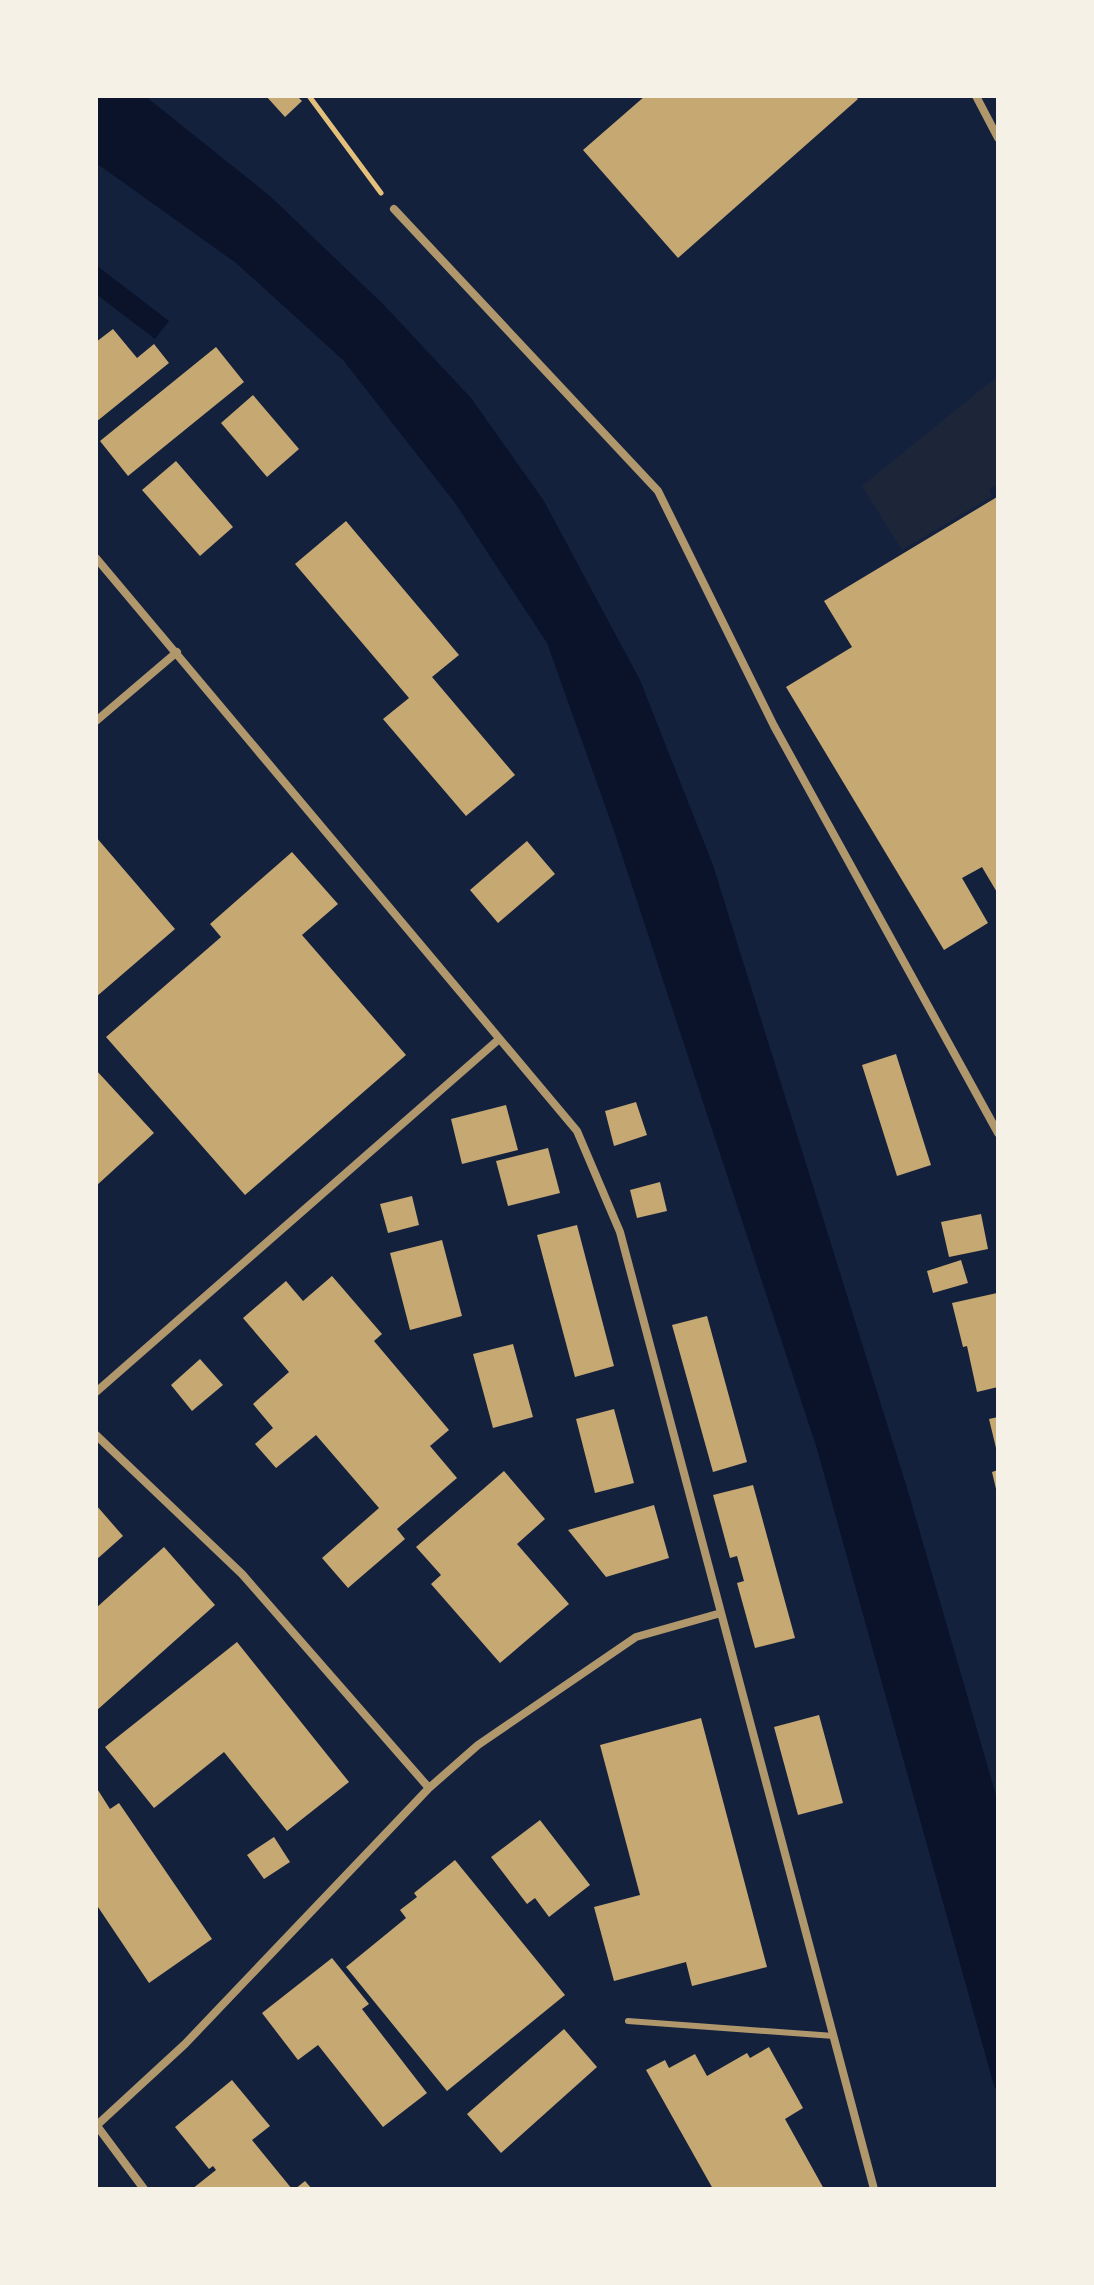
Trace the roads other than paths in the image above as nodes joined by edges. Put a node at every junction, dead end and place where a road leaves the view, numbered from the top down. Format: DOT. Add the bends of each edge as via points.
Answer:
graph roads {
  1 [pos="976,96"];
  2 [pos="998,138"];
  3 [pos="394,209"];
  4 [pos="96,558"];
  5 [pos="177,652"];
  6 [pos="96,721"];
  7 [pos="498,1040"];
  8 [pos="998,1133"];
  9 [pos="96,1392"];
  10 [pos="96,1435"];
  11 [pos="721,1613"];
  12 [pos="429,1788"];
  13 [pos="628,2021"];
  14 [pos="834,2036"];
  15 [pos="97,2126"];
  16 [pos="144,2189"];
  17 [pos="874,2189"];
  1 -- 2 [label="street"];
  3 -- 8 [label="street" via="658,491 774,726"];
  4 -- 5 [label="street"];
  5 -- 6 [label="street"];
  5 -- 7 [label="street"];
  7 -- 9 [label="street"];
  7 -- 11 [label="street" via="577,1131 620,1232"];
  10 -- 12 [label="street" via="242,1574"];
  11 -- 12 [label="street" via="636,1637 478,1745"];
  11 -- 14 [label="street"];
  12 -- 15 [label="street" via="185,2044"];
  13 -- 14 [label="lane"];
  14 -- 17 [label="street"];
  15 -- 16 [label="street"];
}
